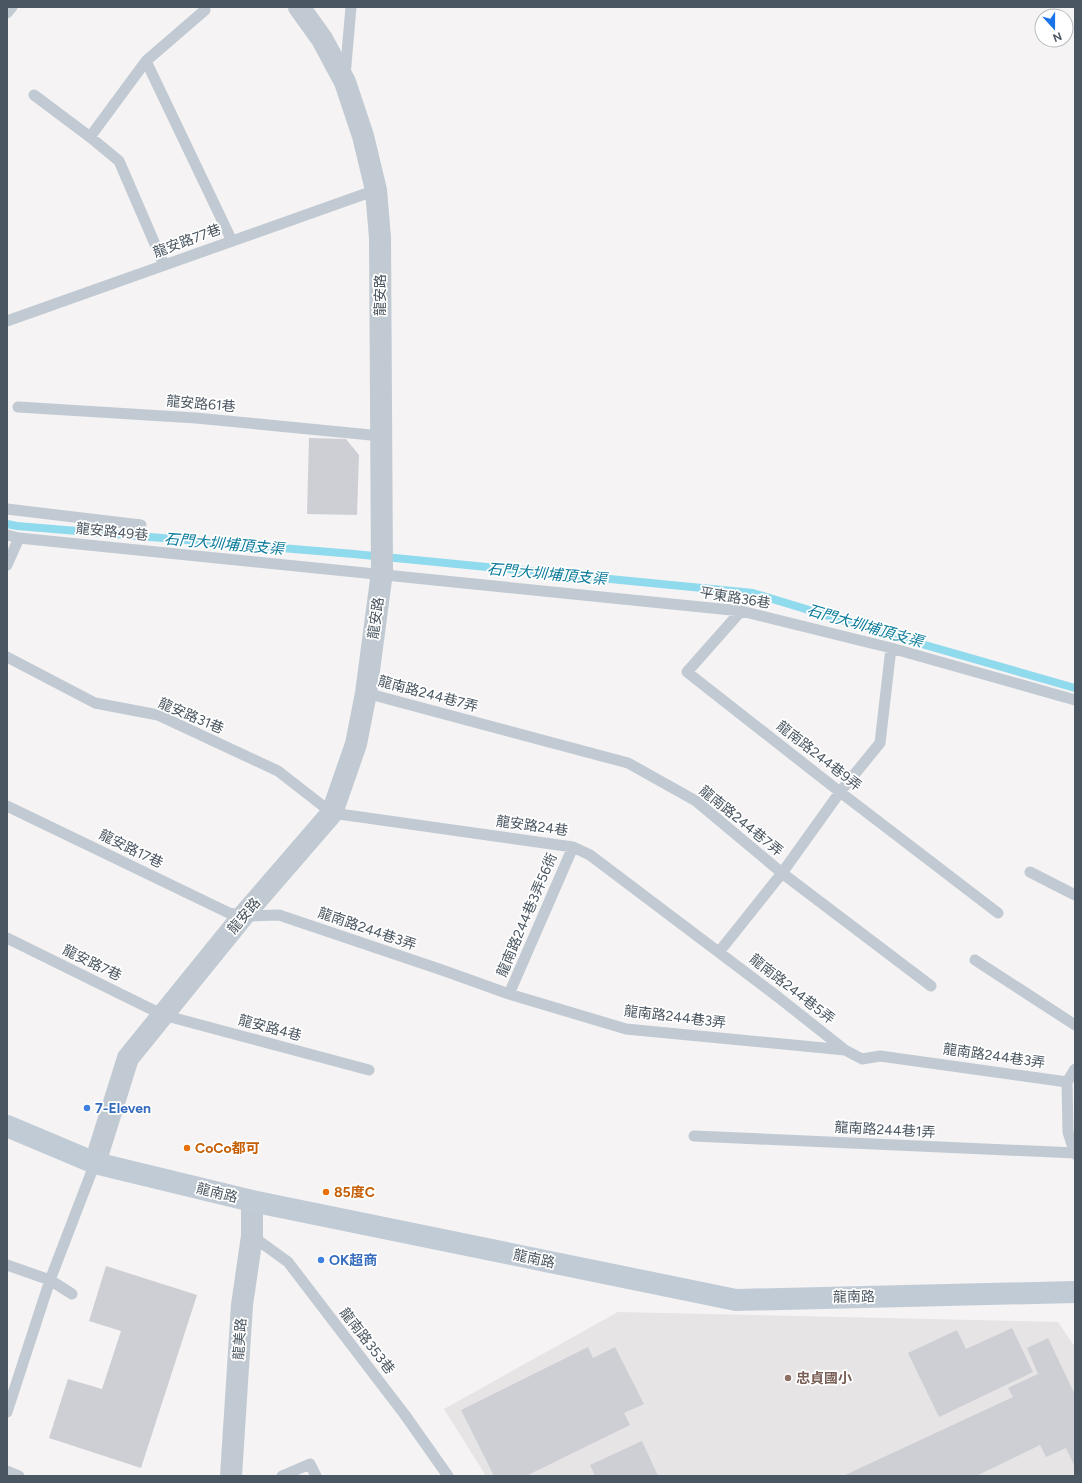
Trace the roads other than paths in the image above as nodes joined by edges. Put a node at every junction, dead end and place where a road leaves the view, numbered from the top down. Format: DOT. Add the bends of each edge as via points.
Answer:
graph roads {
  1 [pos="12,7"];
  2 [pos="299,7"];
  3 [pos="351,7"];
  4 [pos="205,10"];
  5 [pos="7,13"];
  6 [pos="146,61"];
  7 [pos="345,82"];
  8 [pos="34,95"];
  9 [pos="90,137"];
  10 [pos="376,190"];
  11 [pos="232,241"];
  12 [pos="164,265"];
  13 [pos="7,321"];
  14 [pos="18,407"];
  15 [pos="381,436"];
  16 [pos="7,509"];
  17 [pos="141,526"];
  18 [pos="7,535"];
  19 [pos="19,538"];
  20 [pos="7,565"];
  21 [pos="382,567"];
  22 [pos="741,611"];
  23 [pos="891,648"];
  24 [pos="7,657"];
  25 [pos="366,693"];
  26 [pos="1075,700"];
  27 [pos="840,792"];
  28 [pos="7,806"];
  29 [pos="332,813"];
  30 [pos="573,847"];
  31 [pos="1030,872"];
  32 [pos="782,873"];
  33 [pos="1075,895"];
  34 [pos="998,912"];
  35 [pos="243,916"];
  36 [pos="7,938"];
  37 [pos="719,952"];
  38 [pos="976,960"];
  39 [pos="931,986"];
  40 [pos="509,994"];
  41 [pos="163,1015"];
  42 [pos="1075,1024"];
  43 [pos="845,1050"];
  44 [pos="1075,1069"];
  45 [pos="369,1070"];
  46 [pos="1067,1082"];
  47 [pos="7,1126"];
  48 [pos="694,1136"];
  49 [pos="1075,1154"];
  50 [pos="95,1163"];
  51 [pos="252,1201"];
  52 [pos="252,1236"];
  53 [pos="7,1265"];
  54 [pos="50,1280"];
  55 [pos="1075,1292"];
  56 [pos="72,1294"];
  57 [pos="7,1412"];
  58 [pos="7,1471"];
  59 [pos="18,1476"];
  60 [pos="231,1476"];
  61 [pos="282,1476"];
  62 [pos="316,1476"];
  63 [pos="448,1476"];
  1 -- 5 [label="lane"];
  2 -- 7 [label="street, 龍安路" via="322,39"];
  3 -- 7 [label="lane"];
  4 -- 6 [label="lane"];
  6 -- 9 [label="lane"];
  6 -- 11 [label="lane"];
  7 -- 10 [label="street, 龍安路" via="363,136"];
  8 -- 9 [label="lane"];
  9 -- 12 [label="lane" via="119,161"];
  10 -- 11 [label="lane, 龍安路77巷"];
  10 -- 15 [label="street, 龍安路" via="380,238"];
  11 -- 12 [label="lane, 龍安路77巷"];
  12 -- 13 [label="lane, 龍安路77巷"];
  14 -- 15 [label="lane, 龍安路61巷" via="196,418"];
  15 -- 21 [label="street, 龍安路"];
  16 -- 17 [label="lane"];
  18 -- 19 [label="lane, 龍安路49巷"];
  19 -- 20 [label="lane"];
  19 -- 21 [label="lane, 龍安路49巷"];
  21 -- 22 [label="lane, 平東路36巷"];
  21 -- 25 [label="street, 龍安路"];
  22 -- 23 [label="lane, 平東路36巷"];
  22 -- 27 [label="lane, 龍南路244巷9弄" via="687,672"];
  23 -- 26 [label="lane, 平東路36巷"];
  23 -- 27 [label="lane" via="880,743"];
  24 -- 29 [label="lane, 龍安路31巷" via="95,703 158,715 271,768"];
  25 -- 29 [label="street, 龍安路" via="356,744"];
  25 -- 32 [label="lane, 龍南路244巷7弄" via="628,763 696,801"];
  27 -- 32 [label="lane"];
  27 -- 34 [label="lane, 龍南路244巷9弄"];
  28 -- 35 [label="lane, 龍安路17巷" via="229,913"];
  29 -- 30 [label="lane, 龍安路24巷"];
  29 -- 35 [label="street, 龍安路"];
  30 -- 37 [label="lane, 龍安路24巷" via="590,855"];
  30 -- 40 [label="lane, 龍南路244巷3弄56衖"];
  31 -- 33 [label="lane"];
  32 -- 37 [label="lane"];
  32 -- 39 [label="lane, 龍南路244巷7弄"];
  35 -- 40 [label="lane, 龍南路244巷3弄" via="279,915"];
  35 -- 41 [label="street, 龍安路"];
  36 -- 41 [label="lane, 龍安路7巷"];
  37 -- 43 [label="lane, 龍南路244巷5弄"];
  38 -- 42 [label="lane"];
  40 -- 43 [label="lane, 龍南路244巷3弄" via="626,1029"];
  41 -- 45 [label="lane, 龍安路4巷"];
  41 -- 50 [label="street, 龍安路" via="128,1058"];
  43 -- 46 [label="lane, 龍南路244巷3弄" via="862,1059 880,1056"];
  44 -- 46 [label="lane"];
  46 -- 49 [label="lane" via="1068,1132"];
  47 -- 50 [label="main road, 龍南路"];
  48 -- 49 [label="lane, 龍南路244巷1弄"];
  50 -- 51 [label="main road, 龍南路"];
  50 -- 54 [label="lane"];
  51 -- 52 [label="street, 龍美路"];
  51 -- 55 [label="main road, 龍南路" via="736,1300"];
  52 -- 60 [label="street, 龍美路" via="242,1305"];
  52 -- 63 [label="lane, 龍南路353巷" via="288,1262 405,1415"];
  53 -- 54 [label="lane"];
  54 -- 56 [label="lane"];
  54 -- 57 [label="lane"];
  58 -- 59 [label="lane"];
  61 -- 62 [label="lane" via="310,1464"];
}
